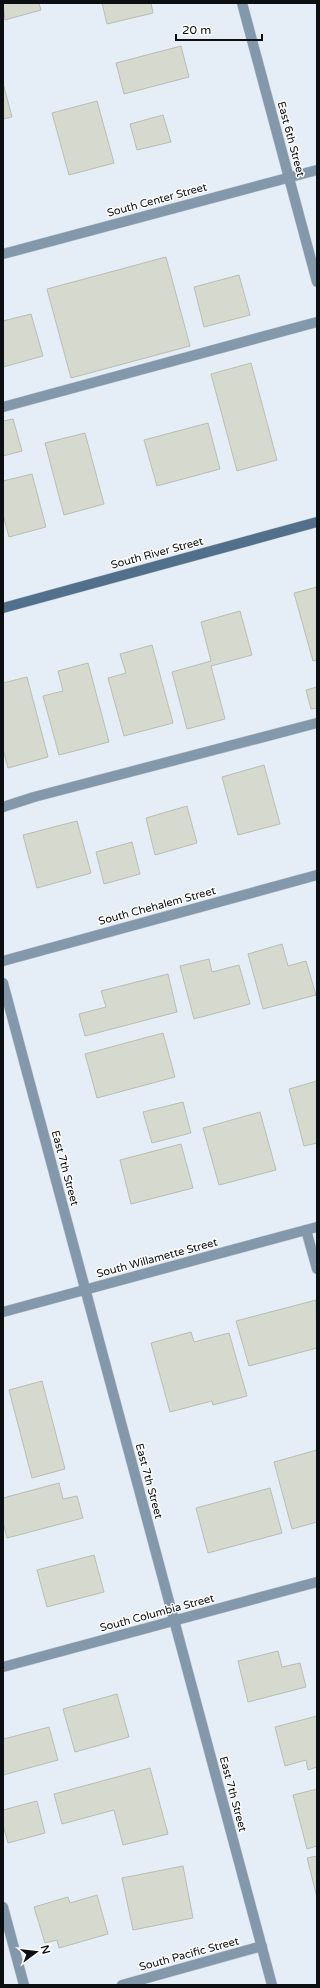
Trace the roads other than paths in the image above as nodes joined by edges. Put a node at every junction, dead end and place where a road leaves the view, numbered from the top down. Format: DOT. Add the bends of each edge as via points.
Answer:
graph roads {
  1 [pos="242,3"];
  2 [pos="317,170"];
  3 [pos="289,177"];
  4 [pos="3,254"];
  5 [pos="317,282"];
  6 [pos="317,322"];
  7 [pos="3,407"];
  8 [pos="317,522"];
  9 [pos="3,608"];
  10 [pos="317,723"];
  11 [pos="3,807"];
  12 [pos="317,875"];
  13 [pos="3,961"];
  14 [pos="3,983"];
  15 [pos="317,1227"];
  16 [pos="306,1230"];
  17 [pos="317,1269"];
  18 [pos="85,1290"];
  19 [pos="3,1312"];
  20 [pos="317,1582"];
  21 [pos="174,1621"];
  22 [pos="3,1667"];
  23 [pos="3,1907"];
  24 [pos="262,1946"];
  25 [pos="24,1985"];
  26 [pos="122,1985"];
  27 [pos="272,1985"];
  1 -- 3 [label="street, East 6th Street"];
  2 -- 3 [label="street, South Center Street"];
  3 -- 4 [label="street, South Center Street"];
  3 -- 5 [label="street, East 6th Street"];
  6 -- 7 [label="street"];
  8 -- 9 [label="street, South River Street"];
  10 -- 11 [label="street"];
  12 -- 13 [label="street, South Chehalem Street"];
  14 -- 18 [label="street, East 7th Street"];
  15 -- 16 [label="street, South Willamette Street"];
  16 -- 17 [label="street"];
  16 -- 18 [label="street, South Willamette Street"];
  18 -- 19 [label="street, South Willamette Street"];
  18 -- 21 [label="street, East 7th Street"];
  20 -- 21 [label="street, South Columbia Street"];
  21 -- 22 [label="street, South Columbia Street"];
  21 -- 24 [label="street, East 7th Street"];
  23 -- 25 [label="street"];
  24 -- 26 [label="street, South Pacific Street"];
  24 -- 27 [label="street, East 7th Street"];
}
